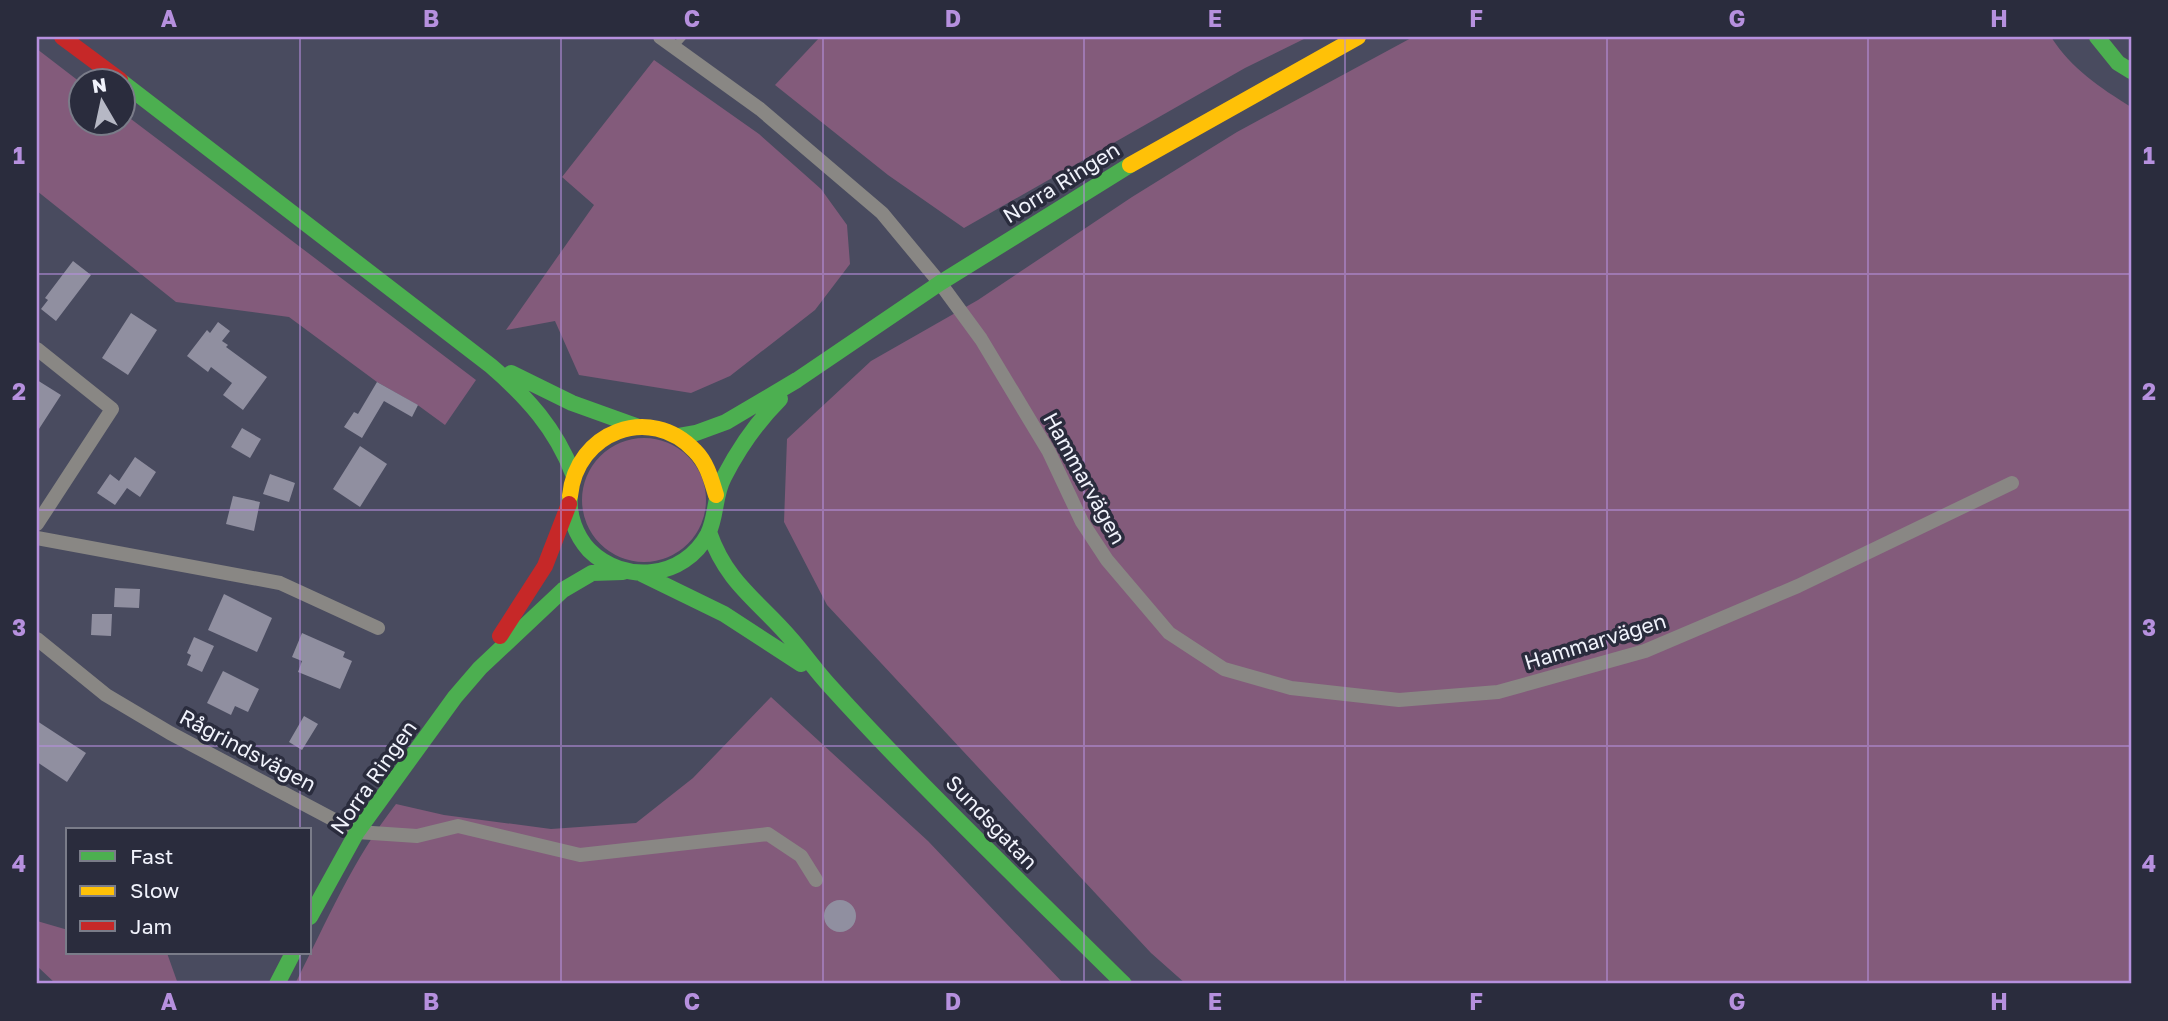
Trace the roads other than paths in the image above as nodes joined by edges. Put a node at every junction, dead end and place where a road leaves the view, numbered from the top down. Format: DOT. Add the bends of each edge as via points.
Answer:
graph roads {
  1 [pos="62,37"];
  2 [pos="660,37"];
  3 [pos="1358,37"];
  4 [pos="2097,37"];
  5 [pos="678,42"];
  6 [pos="101,66"];
  7 [pos="2131,71"];
  8 [pos="136,92"];
  9 [pos="940,283"];
  10 [pos="37,349"];
  11 [pos="479,355"];
  12 [pos="797,380"];
  13 [pos="638,426"];
  14 [pos="679,436"];
  15 [pos="573,474"];
  16 [pos="2012,483"];
  17 [pos="716,495"];
  18 [pos="569,504"];
  19 [pos="37,524"];
  20 [pos="709,532"];
  21 [pos="37,538"];
  22 [pos="625,572"];
  23 [pos="642,574"];
  24 [pos="379,628"];
  25 [pos="37,639"];
  26 [pos="480,668"];
  27 [pos="831,687"];
  28 [pos="356,832"];
  29 [pos="816,880"];
  30 [pos="312,913"];
  31 [pos="292,954"];
  32 [pos="277,984"];
  33 [pos="1124,984"];
  1 -- 6 [label="main road"];
  2 -- 5 [label="street, Hammarvägen"];
  3 -- 9 [label="main road, Norra Ringen" via="1127,166"];
  4 -- 7 [label="main road" via="2118,63"];
  5 -- 9 [label="street, Hammarvägen" via="882,213"];
  8 -- 11 [label="main road"];
  9 -- 12 [label="main road, Norra Ringen"];
  9 -- 16 [label="street, Hammarvägen" via="981,339 1049,452 1082,523 1169,633 1224,669 1291,688 1399,701 1498,692 1645,651 1798,586"];
  10 -- 19 [label="street" via="112,409"];
  11 -- 13 [label="main road" via="545,393"];
  11 -- 15 [label="main road" via="552,430"];
  12 -- 14 [label="main road, Norra Ringen" via="720,426"];
  12 -- 17 [label="main road, Norra Ringen" via="751,430"];
  13 -- 14 [label="main road"];
  13 -- 15 [label="main road" via="598,441"];
  14 -- 17 [label="main road" via="696,449 708,467"];
  15 -- 18 [label="main road"];
  17 -- 20 [label="main road"];
  18 -- 22 [label="main road" via="577,534 586,547"];
  18 -- 26 [label="main road, Norra Ringen" via="545,566"];
  20 -- 23 [label="main road" via="688,558 659,572"];
  20 -- 27 [label="main road, Sundsgatan" via="716,555 732,580 788,634"];
  21 -- 24 [label="street" via="280,583"];
  22 -- 23 [label="main road"];
  22 -- 26 [label="main road, Norra Ringen" via="592,573 563,590"];
  23 -- 27 [label="main road, Sundsgatan" via="742,622"];
  25 -- 28 [label="street, Rågrindsvägen" via="117,701"];
  26 -- 28 [label="main road, Norra Ringen"];
  27 -- 33 [label="main road, Sundsgatan"];
  28 -- 29 [label="street, Rågrindsvägen" via="417,836 458,826 580,855 768,834 801,856"];
  28 -- 30 [label="main road, Norra Ringen"];
  31 -- 32 [label="main road"];
}
